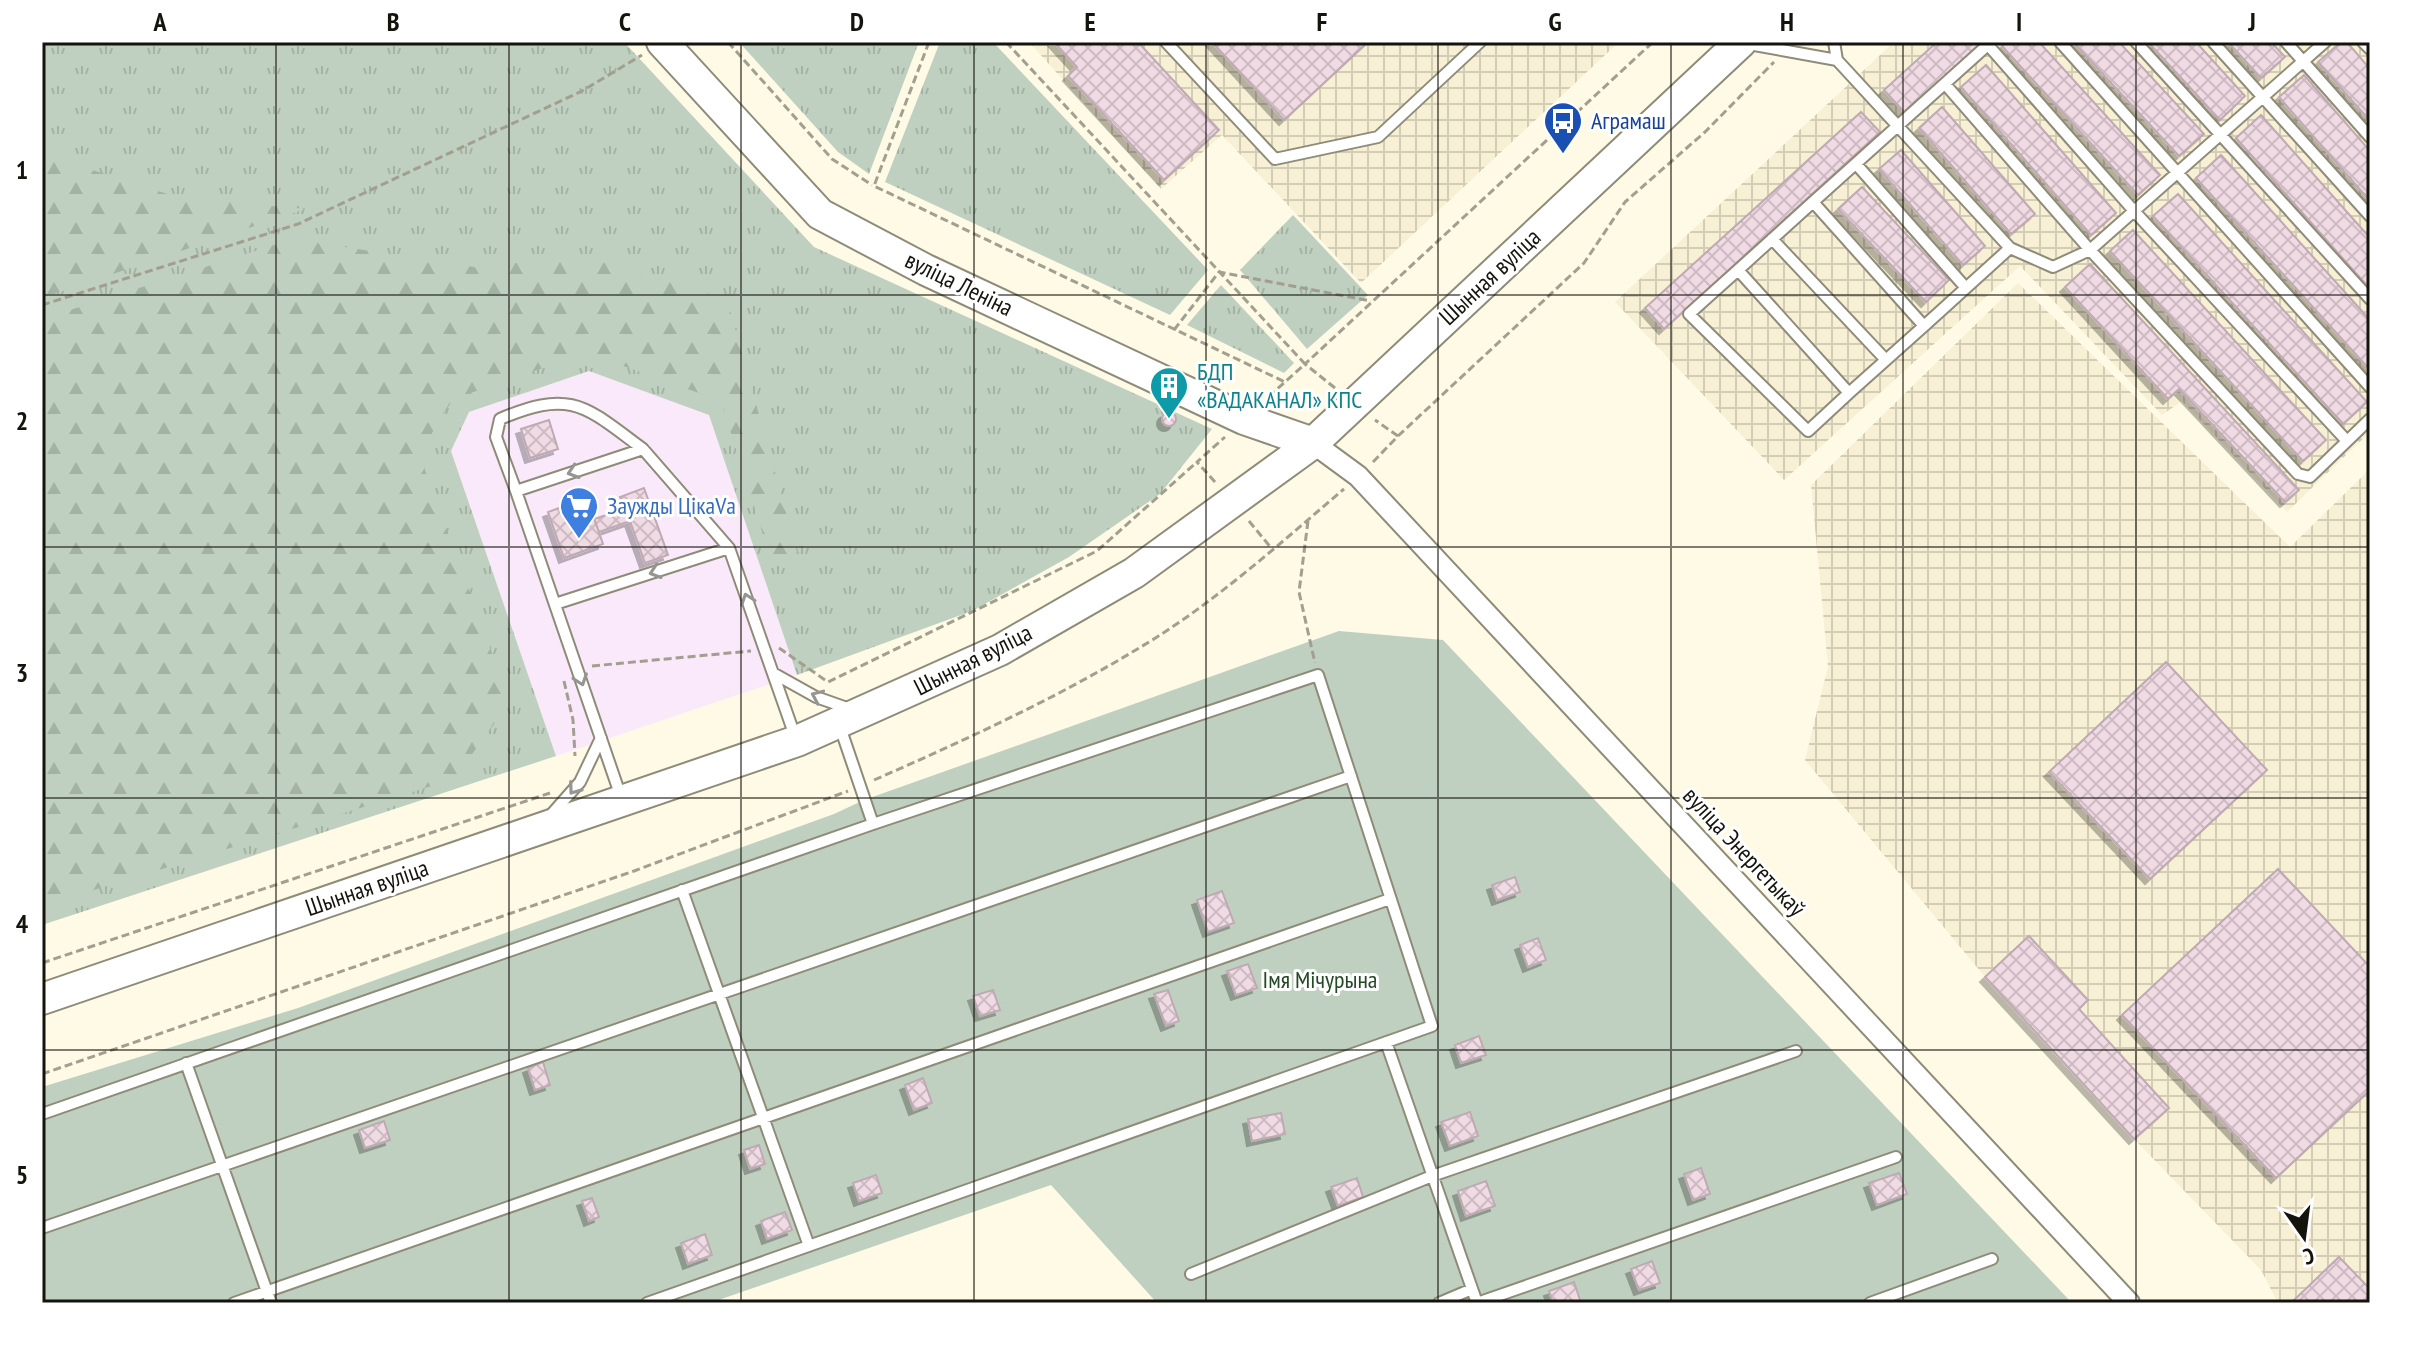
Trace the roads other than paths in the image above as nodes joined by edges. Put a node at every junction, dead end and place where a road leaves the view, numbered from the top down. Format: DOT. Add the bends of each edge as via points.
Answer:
graph roads {
  1 [pos="662,42"];
  2 [pos="1166,42"];
  3 [pos="1480,42"];
  4 [pos="1741,42"];
  5 [pos="1834,42"];
  6 [pos="2060,42"];
  7 [pos="2136,42"];
  8 [pos="2213,42"];
  9 [pos="2286,42"];
  10 [pos="2325,42"];
  11 [pos="2363,42"];
  12 [pos="1990,43"];
  13 [pos="2370,49"];
  14 [pos="1837,60"];
  15 [pos="2304,61"];
  16 [pos="1945,84"];
  17 [pos="2263,97"];
  18 [pos="1898,126"];
  19 [pos="2221,134"];
  20 [pos="2370,137"];
  21 [pos="1856,164"];
  22 [pos="2177,173"];
  23 [pos="1813,202"];
  24 [pos="2134,211"];
  25 [pos="2370,216"];
  26 [pos="1772,239"];
  27 [pos="2010,248"];
  28 [pos="2090,250"];
  29 [pos="1738,270"];
  30 [pos="1966,288"];
  31 [pos="2370,299"];
  32 [pos="1924,326"];
  33 [pos="1886,360"];
  34 [pos="2370,387"];
  35 [pos="1849,393"];
  36 [pos="2370,419"];
  37 [pos="2347,441"];
  38 [pos="1313,443"];
  39 [pos="643,449"];
  40 [pos="516,491"];
  41 [pos="729,548"];
  42 [pos="555,604"];
  43 [pos="773,673"];
  44 [pos="852,719"];
  45 [pos="601,738"];
  46 [pos="797,741"];
  47 [pos="1351,776"];
  48 [pos="622,801"];
  49 [pos="873,824"];
  50 [pos="534,831"];
  51 [pos="682,890"];
  52 [pos="1390,899"];
  53 [pos="719,994"];
  54 [pos="42,999"];
  55 [pos="1386,1042"];
  56 [pos="1796,1051"];
  57 [pos="186,1063"];
  58 [pos="42,1114"];
  59 [pos="763,1118"];
  60 [pos="1896,1157"];
  61 [pos="223,1166"];
  62 [pos="1432,1176"];
  63 [pos="42,1228"];
  64 [pos="809,1246"];
  65 [pos="1992,1259"];
  66 [pos="1191,1274"];
  67 [pos="1472,1289"];
  68 [pos="267,1292"];
  69 [pos="234,1303"];
  70 [pos="271,1303"];
  71 [pos="647,1303"];
  72 [pos="1439,1303"];
  73 [pos="1477,1303"];
  74 [pos="1870,1303"];
  75 [pos="2129,1303"];
  1 -- 38 [label="main road, вуліца Леніна" via="820,214 926,270 1244,419"];
  2 -- 3 [label="lane" via="1275,159 1378,137"];
  4 -- 14 [label="lane"];
  4 -- 38 [label="main road, Шынная вуліца"];
  5 -- 14 [label="lane"];
  6 -- 22 [label="lane"];
  7 -- 19 [label="lane"];
  8 -- 17 [label="lane"];
  9 -- 15 [label="lane"];
  10 -- 15 [label="lane"];
  11 -- 13 [label="lane"];
  12 -- 16 [label="lane"];
  12 -- 24 [label="lane"];
  14 -- 18 [label="lane"];
  15 -- 17 [label="lane"];
  15 -- 20 [label="lane"];
  16 -- 18 [label="lane"];
  16 -- 28 [label="lane"];
  17 -- 19 [label="lane"];
  17 -- 25 [label="lane"];
  18 -- 21 [label="lane"];
  18 -- 27 [label="lane"];
  19 -- 22 [label="lane"];
  19 -- 31 [label="lane"];
  21 -- 23 [label="lane"];
  21 -- 30 [label="lane"];
  22 -- 24 [label="lane"];
  22 -- 34 [label="lane"];
  23 -- 26 [label="lane"];
  23 -- 32 [label="lane"];
  24 -- 28 [label="lane"];
  24 -- 37 [label="lane"];
  26 -- 29 [label="lane"];
  26 -- 33 [label="lane"];
  27 -- 28 [label="lane" via="2053,267"];
  27 -- 30 [label="lane"];
  28 -- 37 [label="lane" via="2298,474 2310,477"];
  29 -- 35 [label="lane"];
  29 -- 35 [label="lane" via="1689,314 1808,431"];
  30 -- 32 [label="lane"];
  32 -- 33 [label="lane"];
  33 -- 35 [label="lane"];
  36 -- 37 [label="lane"];
  38 -- 44 [label="main road, Шынная вуліца" via="1134,573 1013,642"];
  38 -- 75 [label="street, вуліца Энергетыкаў" via="1358,476"];
  39 -- 40 [label="lane, one-way"];
  39 -- 40 [label="lane" via="583,405 534,404 500,419 496,437"];
  39 -- 41 [label="lane"];
  40 -- 42 [label="lane"];
  41 -- 42 [label="lane, one-way"];
  43 -- 41 [label="lane, one-way"];
  42 -- 45 [label="lane, one-way"];
  44 -- 43 [label="lane, one-way"];
  43 -- 46 [label="lane"];
  44 -- 46 [label="main road, Шынная вуліца"];
  44 -- 49 [label="lane" via="861,786"];
  45 -- 48 [label="lane"];
  45 -- 50 [label="lane, one-way" via="571,796"];
  46 -- 48 [label="main road, Шынная вуліца"];
  47 -- 49 [label="lane" via="1318,675"];
  47 -- 52 [label="lane"];
  47 -- 53 [label="lane"];
  48 -- 50 [label="main road, Шынная вуліца"];
  49 -- 51 [label="lane"];
  50 -- 54 [label="main road, Шынная вуліца"];
  51 -- 53 [label="lane"];
  51 -- 57 [label="lane"];
  52 -- 55 [label="lane" via="1432,1026"];
  52 -- 59 [label="lane"];
  53 -- 59 [label="lane"];
  53 -- 61 [label="lane"];
  55 -- 62 [label="lane"];
  55 -- 64 [label="lane"];
  56 -- 62 [label="lane"];
  57 -- 58 [label="lane"];
  57 -- 61 [label="lane"];
  59 -- 64 [label="lane"];
  59 -- 68 [label="lane"];
  60 -- 73 [label="lane"];
  61 -- 63 [label="lane"];
  61 -- 68 [label="lane"];
  62 -- 66 [label="lane"];
  62 -- 67 [label="lane"];
  64 -- 71 [label="lane"];
  65 -- 74 [label="lane"];
  67 -- 72 [label="lane"];
  67 -- 73 [label="lane"];
  68 -- 69 [label="lane"];
  68 -- 70 [label="lane"];
}
